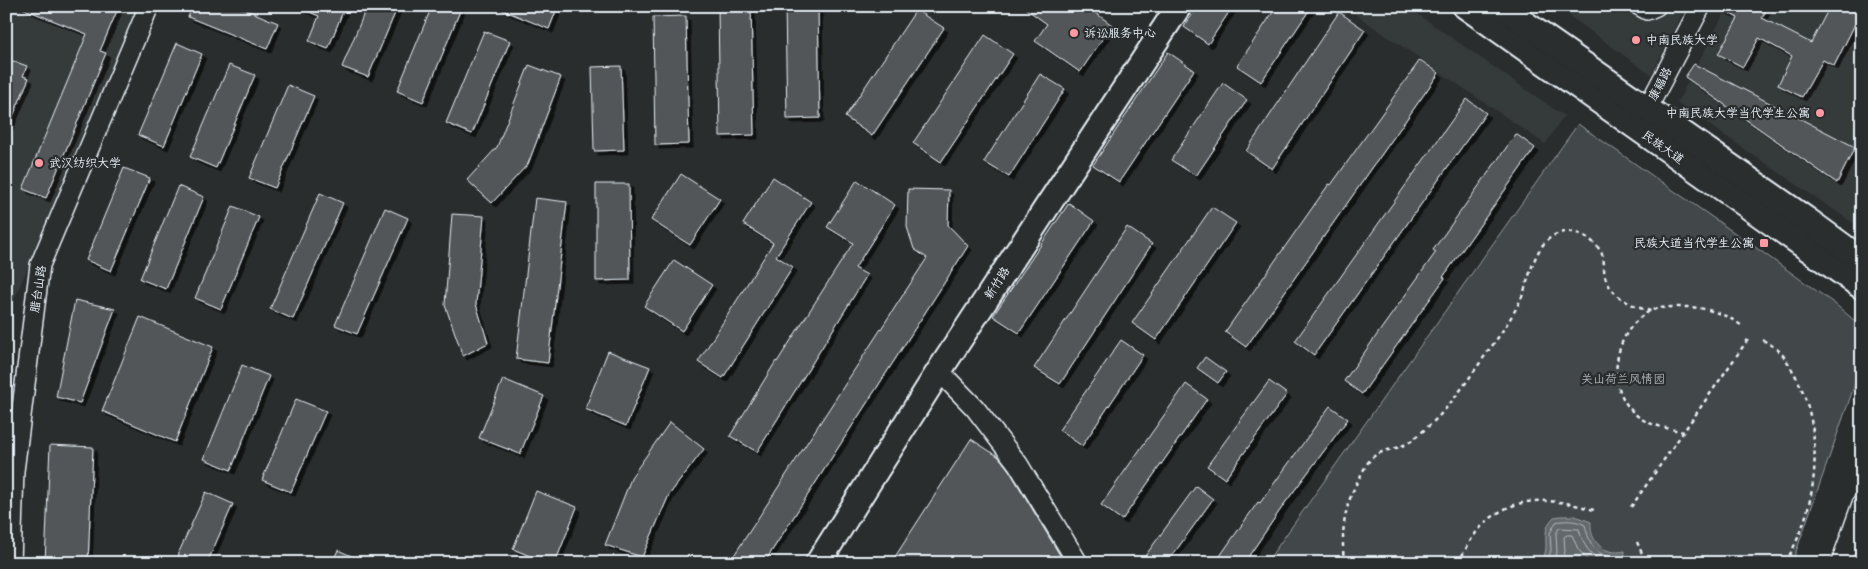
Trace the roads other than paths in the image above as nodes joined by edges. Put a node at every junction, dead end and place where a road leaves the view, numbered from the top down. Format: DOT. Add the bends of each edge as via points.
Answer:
graph roads {
  1 [pos="149,6"];
  2 [pos="1179,6"];
  3 [pos="1464,6"];
  4 [pos="1500,6"];
  5 [pos="1640,6"];
  6 [pos="1656,6"];
  7 [pos="1701,6"];
  8 [pos="1647,109"];
  9 [pos="1862,260"];
  10 [pos="1862,287"];
  11 [pos="939,371"];
  12 [pos="1862,504"];
  13 [pos="11,563"];
  14 [pos="818,563"];
  15 [pos="1078,563"];
  16 [pos="1841,563"];
  1 -- 13 [label="street, 腊台山路" via="40,265 14,471"];
  2 -- 11 [label="main road, 新竹路"];
  3 -- 10 [label="main road, 民族大道"];
  4 -- 8 [label="main road, 民族大道"];
  5 -- 6 [label="street" via="1647,10"];
  7 -- 8 [label="street, 康福路"];
  8 -- 9 [label="main road, 民族大道"];
  11 -- 14 [label="main road, 新竹路"];
  11 -- 15 [label="street" via="975,408 1018,464"];
  12 -- 16 [label="street"];
}
